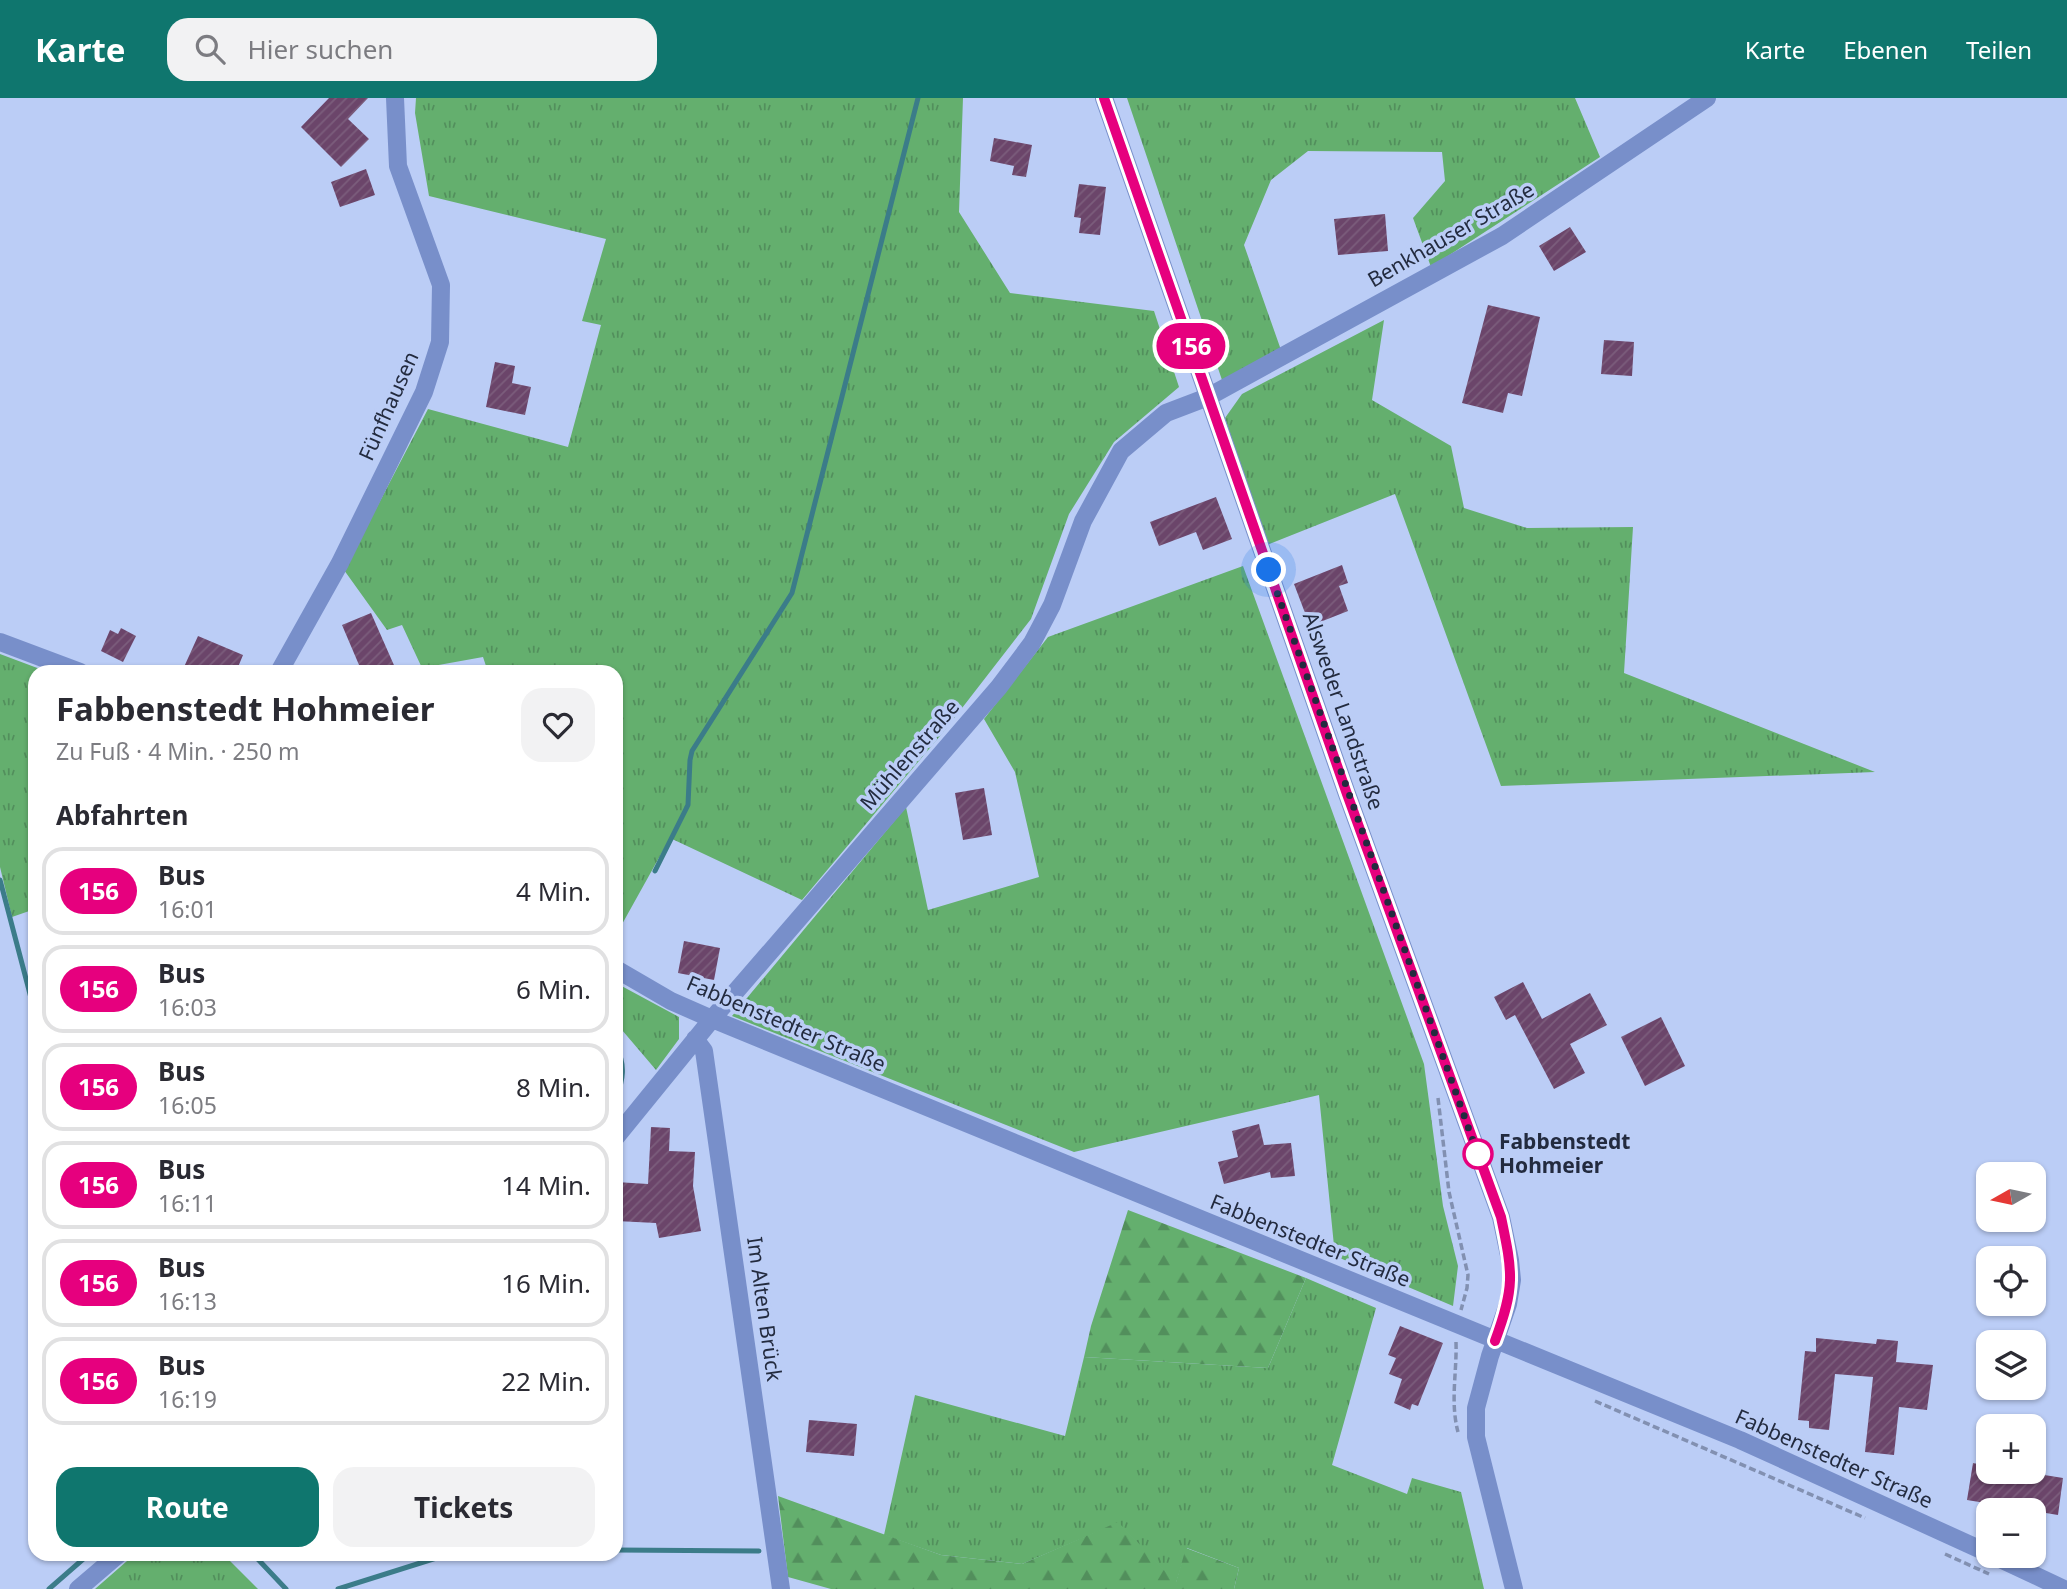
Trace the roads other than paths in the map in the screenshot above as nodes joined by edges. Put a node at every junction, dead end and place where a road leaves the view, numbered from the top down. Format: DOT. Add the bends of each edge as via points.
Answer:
graph roads {
  1 [pos="395,98"];
  2 [pos="1104,98"];
  3 [pos="1707,98"];
  4 [pos="1208,397"];
  5 [pos="0,642"];
  6 [pos="61,665"];
  7 [pos="283,665"];
  8 [pos="623,973"];
  9 [pos="712,1019"];
  10 [pos="695,1039"];
  11 [pos="623,1128"];
  12 [pos="1492,1349"];
  13 [pos="1976,1548"];
  14 [pos="111,1561"];
  15 [pos="2019,1568"];
  16 [pos="78,1589"];
  17 [pos="781,1589"];
  18 [pos="1514,1589"];
  19 [pos="2064,1589"];
  1 -- 7 [label="street, Fünfhausen" via="398,166 440,285 440,342 424,392 340,563"];
  2 -- 4 [label="street, Alsweder Landstraße"];
  3 -- 4 [label="street, Benkhauser Straße" via="1502,236"];
  4 -- 9 [label="street, Mühlenstraße" via="1166,413 1121,452 1083,521 1052,605 1032,643"];
  4 -- 12 [label="street, Alsweder Landstraße" via="1501,1217 1512,1280"];
  5 -- 6 [label="street"];
  8 -- 9 [label="street, Fabbenstedter Straße"];
  9 -- 10 [label="street, Mühlenstraße"];
  9 -- 12 [label="street, Fabbenstedter Straße"];
  10 -- 11 [label="street, Mühlenstraße"];
  10 -- 17 [label="street, Im Alten Brück" via="704,1051"];
  12 -- 13 [label="street, Fabbenstedter Straße" via="1740,1440"];
  12 -- 18 [label="street, Alsweder Landstraße" via="1476,1408 1476,1437"];
  14 -- 16 [label="street"];
  15 -- 19 [label="street"];
}
